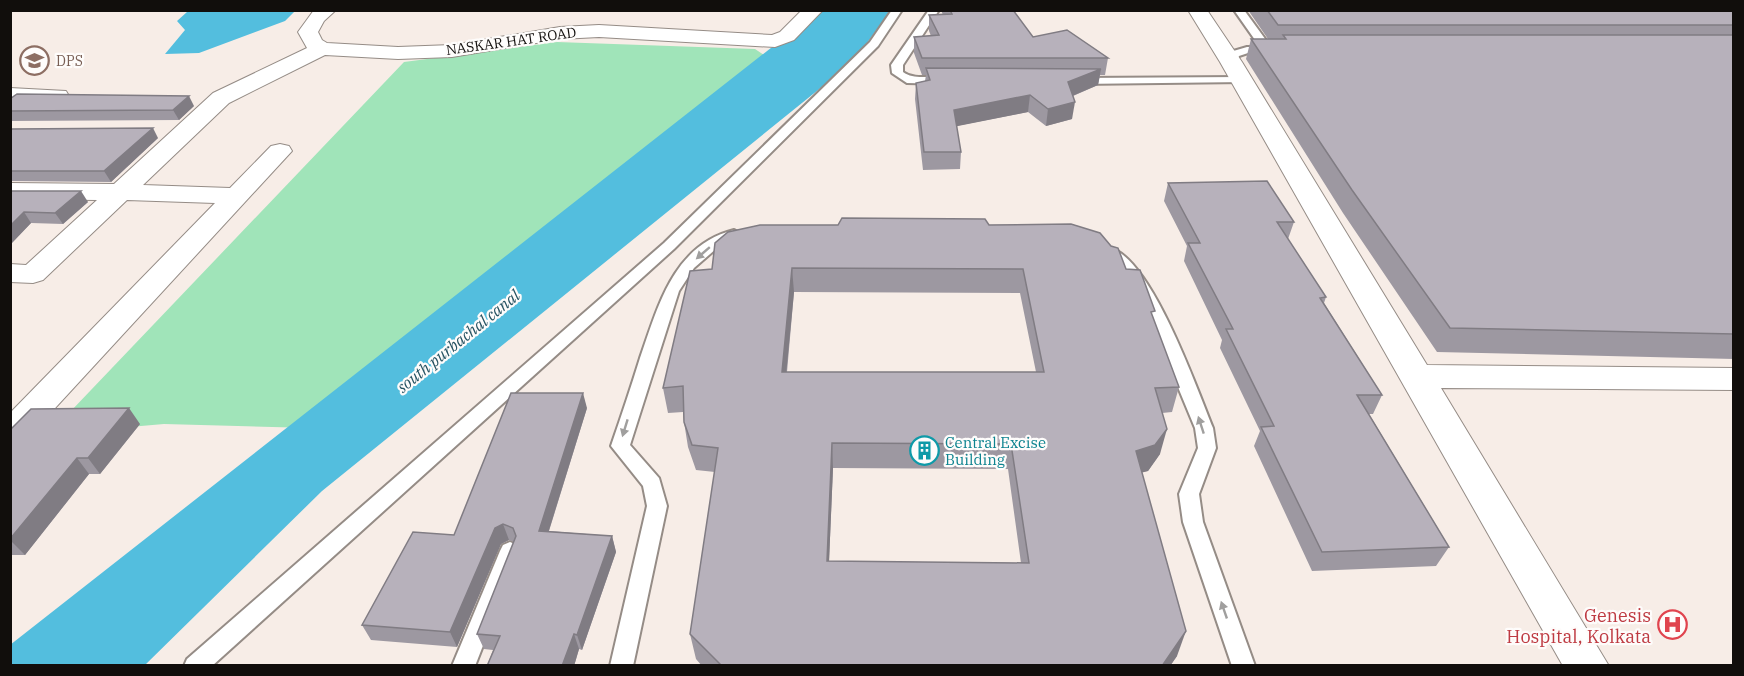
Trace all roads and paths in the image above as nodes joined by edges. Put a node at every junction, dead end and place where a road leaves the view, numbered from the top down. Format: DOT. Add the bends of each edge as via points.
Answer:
graph roads {
  1 [pos="327,10"];
  2 [pos="814,10"];
  3 [pos="897,10"];
  4 [pos="934,10"];
  5 [pos="1197,10"];
  6 [pos="1239,10"];
  7 [pos="322,50"];
  8 [pos="1236,71"];
  9 [pos="955,81"];
  10 [pos="1071,81"];
  11 [pos="10,95"];
  12 [pos="81,96"];
  13 [pos="186,97"];
  14 [pos="221,98"];
  15 [pos="153,129"];
  16 [pos="188,129"];
  17 [pos="280,151"];
  18 [pos="10,191"];
  19 [pos="121,192"];
  20 [pos="236,196"];
  21 [pos="748,232"];
  22 [pos="1095,244"];
  23 [pos="10,273"];
  24 [pos="1417,376"];
  25 [pos="1734,379"];
  26 [pos="10,435"];
  27 [pos="510,551"];
  28 [pos="195,666"];
  29 [pos="463,666"];
  30 [pos="621,666"];
  31 [pos="1244,666"];
  32 [pos="1587,666"];
  1 -- 7 [label="street" via="316,18 308,32 313,44"];
  2 -- 7 [label="street, NASKAR HAT ROAD" via="788,36 775,41 599,31 560,33 452,51"];
  3 -- 28 [label="lane" via="874,44 669,246"];
  4 -- 9 [label="lane" via="897,65 898,73 908,80"];
  5 -- 8 [label="street"];
  6 -- 8 [label="lane" via="1274,50 1234,54"];
  7 -- 14 [label="street"];
  8 -- 10 [label="lane"];
  8 -- 24 [label="street"];
  11 -- 12 [label="street"];
  13 -- 14 [label="street"];
  14 -- 16 [label="street"];
  15 -- 16 [label="street"];
  16 -- 19 [label="street"];
  17 -- 20 [label="street"];
  18 -- 19 [label="street"];
  19 -- 20 [label="street"];
  19 -- 23 [label="street" via="33,274"];
  20 -- 26 [label="street"];
  21 -- 30 [label="lane, one-way" via="712,244 688,265 671,291 620,446 652,483 657,506"];
  31 -- 22 [label="lane, one-way" via="1193,522 1189,494 1207,448 1203,428 1149,297 1131,272"];
  24 -- 25 [label="street"];
  24 -- 32 [label="street"];
  27 -- 29 [label="lane"];
}
